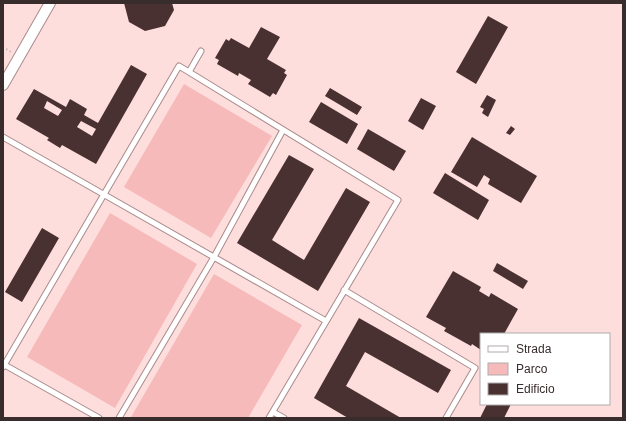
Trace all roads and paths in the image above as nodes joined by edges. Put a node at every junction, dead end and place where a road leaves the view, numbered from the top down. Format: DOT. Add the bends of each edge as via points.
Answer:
graph roads {
  1 [pos="50,3"];
  2 [pos="201,51"];
  3 [pos="189,72"];
  4 [pos="3,85"];
  5 [pos="283,130"];
  6 [pos="3,137"];
  7 [pos="104,194"];
  8 [pos="214,257"];
  9 [pos="344,290"];
  10 [pos="326,321"];
  11 [pos="4,365"];
  12 [pos="273,412"];
  13 [pos="99,418"];
  14 [pos="119,418"];
  15 [pos="269,418"];
  16 [pos="284,418"];
  17 [pos="446,418"];
  1 -- 4 [label="street"];
  2 -- 3 [label="lane"];
  3 -- 5 [label="lane"];
  3 -- 7 [label="lane" via="179,66"];
  5 -- 8 [label="lane"];
  5 -- 9 [label="lane" via="398,200"];
  6 -- 7 [label="lane"];
  7 -- 8 [label="lane"];
  7 -- 11 [label="lane"];
  8 -- 10 [label="lane"];
  8 -- 14 [label="lane"];
  9 -- 10 [label="lane"];
  9 -- 17 [label="lane" via="475,368"];
  10 -- 12 [label="lane"];
  11 -- 13 [label="lane"];
  12 -- 15 [label="lane"];
  12 -- 16 [label="lane"];
}
